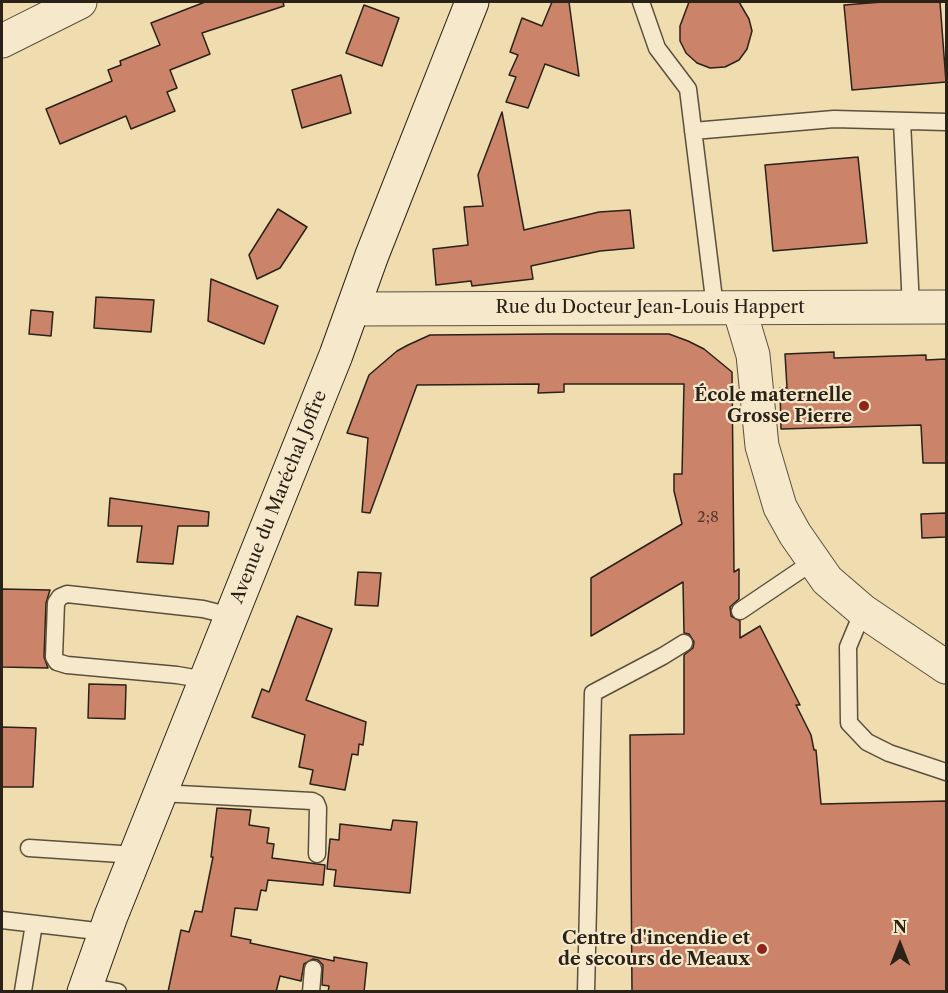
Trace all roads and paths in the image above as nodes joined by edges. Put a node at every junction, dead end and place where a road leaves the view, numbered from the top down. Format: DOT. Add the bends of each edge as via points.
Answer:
graph roads {
  1 [pos="80,2"];
  2 [pos="472,2"];
  3 [pos="641,2"];
  4 [pos="2,41"];
  5 [pos="902,121"];
  6 [pos="946,122"];
  7 [pos="693,131"];
  8 [pos="727,308"];
  9 [pos="911,308"];
  10 [pos="946,308"];
  11 [pos="354,309"];
  12 [pos="814,561"];
  13 [pos="740,611"];
  14 [pos="863,611"];
  15 [pos="231,616"];
  16 [pos="684,643"];
  17 [pos="946,667"];
  18 [pos="206,680"];
  19 [pos="946,772"];
  20 [pos="160,793"];
  21 [pos="29,848"];
  22 [pos="136,855"];
  23 [pos="317,855"];
  24 [pos="2,920"];
  25 [pos="34,924"];
  26 [pos="105,932"];
  27 [pos="313,969"];
  28 [pos="85,989"];
  29 [pos="23,991"];
  30 [pos="118,992"];
  31 [pos="311,992"];
  32 [pos="586,992"];
  1 -- 4 [label="street"];
  2 -- 11 [label="street, Avenue du Maréchal Joffre"];
  3 -- 7 [label="lane" via="657,48 688,88"];
  5 -- 6 [label="lane"];
  5 -- 7 [label="lane" via="834,119"];
  5 -- 9 [label="lane"];
  7 -- 8 [label="lane"];
  8 -- 9 [label="street, Rue du Docteur Jean-Louis Happert"];
  8 -- 11 [label="street, Rue du Docteur Jean-Louis Happert"];
  8 -- 12 [label="street" via="753,355 762,446 780,507"];
  9 -- 10 [label="street, Rue du Docteur Jean-Louis Happert"];
  11 -- 15 [label="street, Avenue du Maréchal Joffre"];
  12 -- 13 [label="lane"];
  12 -- 14 [label="street" via="827,580"];
  14 -- 17 [label="street"];
  14 -- 19 [label="lane" via="848,647 849,723 867,742"];
  15 -- 18 [label="street, Avenue du Maréchal Joffre"];
  15 -- 18 [label="lane" via="203,609 67,594 56,603 57,662"];
  16 -- 32 [label="lane" via="593,693"];
  18 -- 20 [label="street, Avenue du Maréchal Joffre"];
  20 -- 22 [label="street, Avenue du Maréchal Joffre"];
  20 -- 23 [label="lane" via="312,801 318,808"];
  21 -- 22 [label="lane"];
  22 -- 26 [label="street, Avenue du Maréchal Joffre"];
  24 -- 25 [label="lane"];
  25 -- 26 [label="lane"];
  25 -- 29 [label="lane"];
  26 -- 28 [label="street, Avenue du Maréchal Joffre"];
  27 -- 31 [label="lane"];
  28 -- 30 [label="lane"];
}
